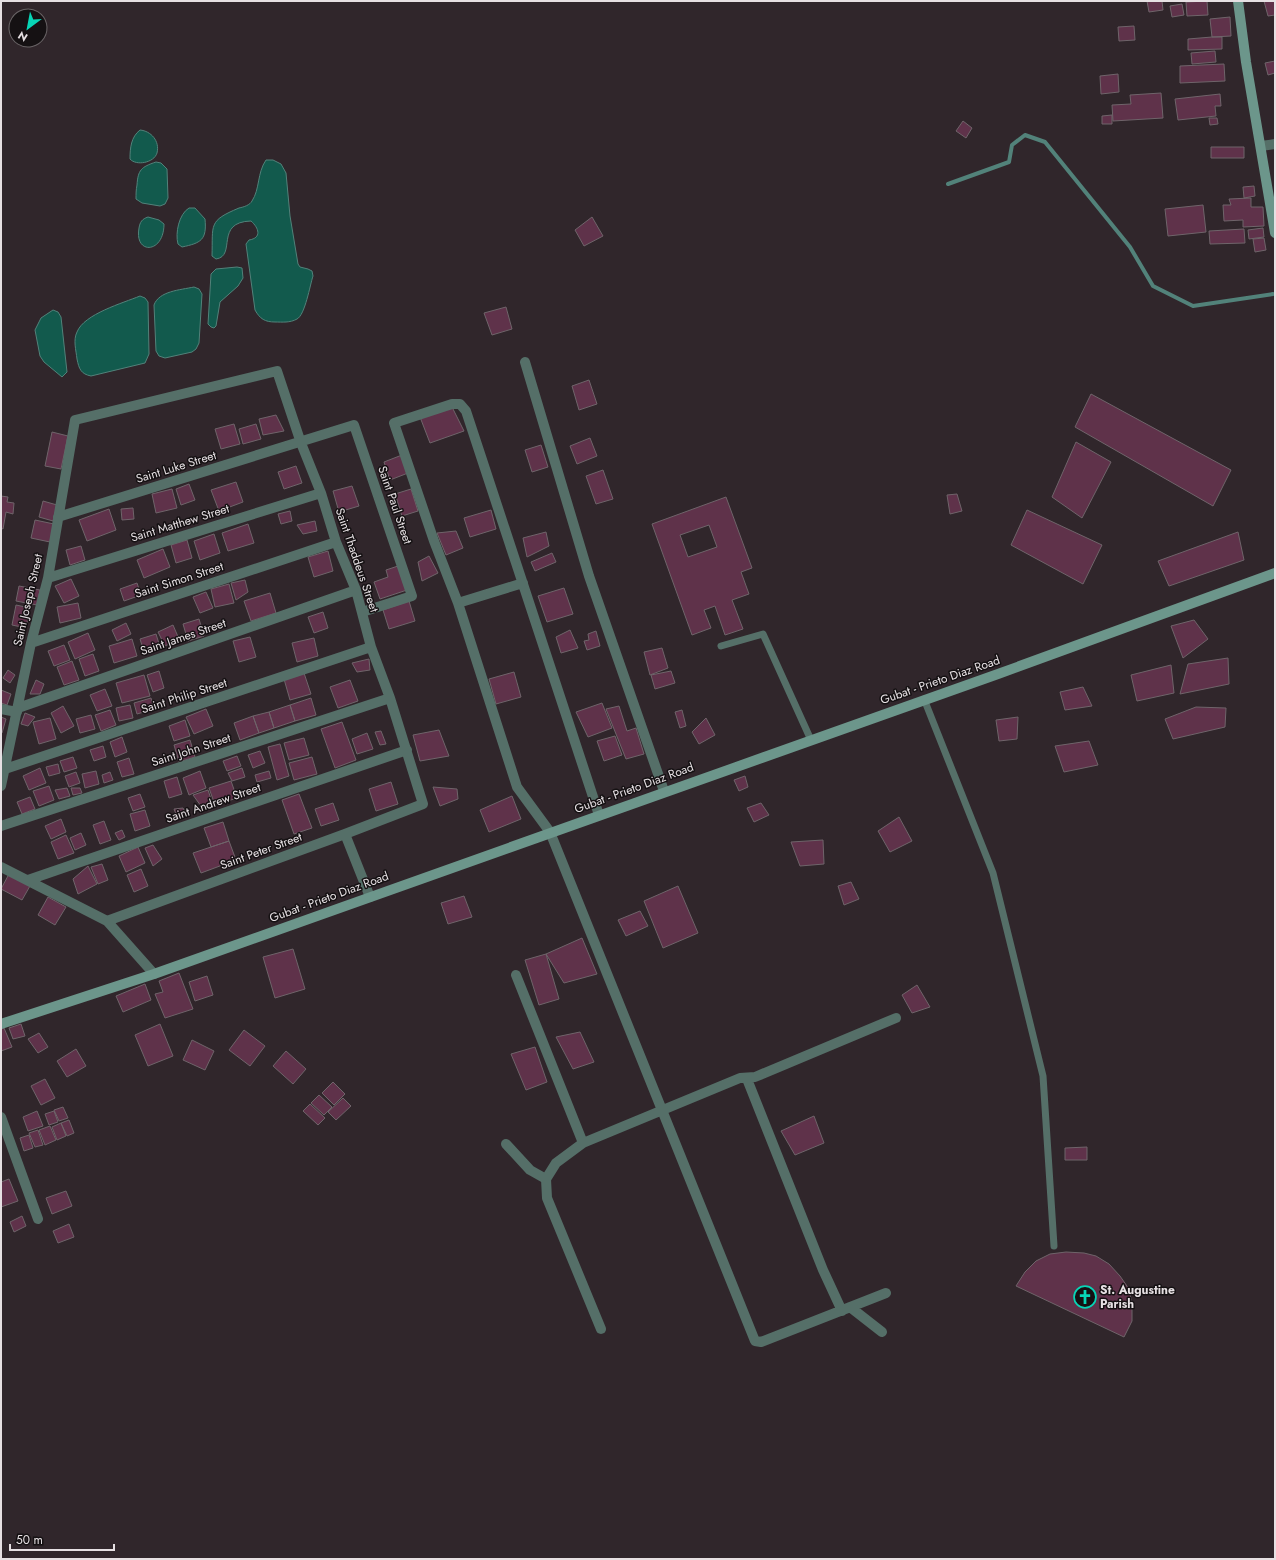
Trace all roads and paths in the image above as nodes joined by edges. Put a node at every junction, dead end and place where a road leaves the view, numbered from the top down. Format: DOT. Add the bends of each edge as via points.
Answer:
graph roads {
  1 [pos="1238,1"];
  2 [pos="1275,144"];
  3 [pos="1261,146"];
  4 [pos="1275,233"];
  5 [pos="525,362"];
  6 [pos="277,371"];
  7 [pos="301,442"];
  8 [pos="321,493"];
  9 [pos="58,517"];
  10 [pos="336,542"];
  11 [pos="1275,573"];
  12 [pos="48,578"];
  13 [pos="523,583"];
  14 [pos="356,590"];
  15 [pos="458,603"];
  16 [pos="362,612"];
  17 [pos="31,643"];
  18 [pos="721,646"];
  19 [pos="371,647"];
  20 [pos="390,698"];
  21 [pos="924,700"];
  22 [pos="1,709"];
  23 [pos="18,710"];
  24 [pos="811,740"];
  25 [pos="407,750"];
  26 [pos="5,769"];
  27 [pos="1,786"];
  28 [pos="664,792"];
  29 [pos="423,804"];
  30 [pos="599,815"];
  31 [pos="1,826"];
  32 [pos="550,832"];
  33 [pos="345,834"];
  34 [pos="1,867"];
  35 [pos="28,880"];
  36 [pos="370,897"];
  37 [pos="107,921"];
  38 [pos="154,974"];
  39 [pos="516,975"];
  40 [pos="896,1018"];
  41 [pos="1,1024"];
  42 [pos="747,1079"];
  43 [pos="663,1110"];
  44 [pos="1,1117"];
  45 [pos="583,1143"];
  46 [pos="506,1144"];
  47 [pos="546,1179"];
  48 [pos="38,1219"];
  49 [pos="1054,1246"];
  50 [pos="886,1293"];
  51 [pos="846,1309"];
  52 [pos="601,1329"];
  53 [pos="882,1332"];
  1 -- 3 [label="main road"];
  2 -- 3 [label="street"];
  3 -- 4 [label="main road"];
  5 -- 28 [label="street" via="589,576"];
  6 -- 7 [label="street, Saint Thaddeus Street"];
  6 -- 9 [label="street, Saint Joseph Street" via="75,420"];
  7 -- 8 [label="street, Saint Thaddeus Street"];
  7 -- 9 [label="street, Saint Luke Street"];
  7 -- 16 [label="street, Saint Paul Street" via="354,425 412,596"];
  8 -- 10 [label="street, Saint Thaddeus Street"];
  8 -- 12 [label="street, Saint Matthew Street"];
  9 -- 12 [label="street, Saint Joseph Street"];
  10 -- 14 [label="street, Saint Thaddeus Street"];
  10 -- 17 [label="street, Saint Simon Street"];
  11 -- 21 [label="main road, Gubat - Prieto Diaz Road"];
  12 -- 17 [label="street, Saint Joseph Street"];
  13 -- 15 [label="street"];
  13 -- 15 [label="street" via="466,411 460,404 452,404 394,423"];
  13 -- 30 [label="street"];
  14 -- 16 [label="street, Saint Thaddeus Street"];
  14 -- 23 [label="street, Saint James Street"];
  15 -- 32 [label="street" via="517,787"];
  16 -- 19 [label="street, Saint Thaddeus Street"];
  17 -- 23 [label="street, Saint Joseph Street"];
  18 -- 24 [label="lane" via="763,634"];
  19 -- 20 [label="street, Saint Thaddeus Street"];
  19 -- 26 [label="street, Saint Philip Street"];
  20 -- 25 [label="street, Saint Thaddeus Street"];
  20 -- 31 [label="street, Saint John Street"];
  21 -- 24 [label="main road, Gubat - Prieto Diaz Road"];
  21 -- 49 [label="lane" via="994,873 1043,1076"];
  22 -- 23 [label="street"];
  23 -- 26 [label="street, Saint Joseph Street"];
  24 -- 28 [label="main road, Gubat - Prieto Diaz Road"];
  25 -- 29 [label="street, Saint Thaddeus Street"];
  25 -- 35 [label="street, Saint Andrew Street"];
  26 -- 27 [label="street, Saint Joseph Street"];
  28 -- 30 [label="main road, Gubat - Prieto Diaz Road"];
  29 -- 33 [label="street, Saint Peter Street"];
  30 -- 32 [label="main road, Gubat - Prieto Diaz Road"];
  32 -- 36 [label="main road, Gubat - Prieto Diaz Road"];
  32 -- 43 [label="street"];
  33 -- 36 [label="street"];
  33 -- 37 [label="street, Saint Peter Street"];
  34 -- 35 [label="street"];
  35 -- 37 [label="street"];
  36 -- 38 [label="main road, Gubat - Prieto Diaz Road"];
  37 -- 38 [label="street"];
  38 -- 41 [label="main road, Gubat - Prieto Diaz Road"];
  39 -- 45 [label="street"];
  40 -- 42 [label="street"];
  42 -- 43 [label="street" via="740,1078"];
  42 -- 51 [label="street" via="823,1270"];
  43 -- 45 [label="street"];
  43 -- 51 [label="street" via="755,1340 761,1342"];
  44 -- 48 [label="street"];
  45 -- 47 [label="street" via="556,1163"];
  46 -- 47 [label="street" via="530,1170"];
  47 -- 52 [label="street" via="547,1198"];
  50 -- 51 [label="street"];
  51 -- 53 [label="street"];
}
